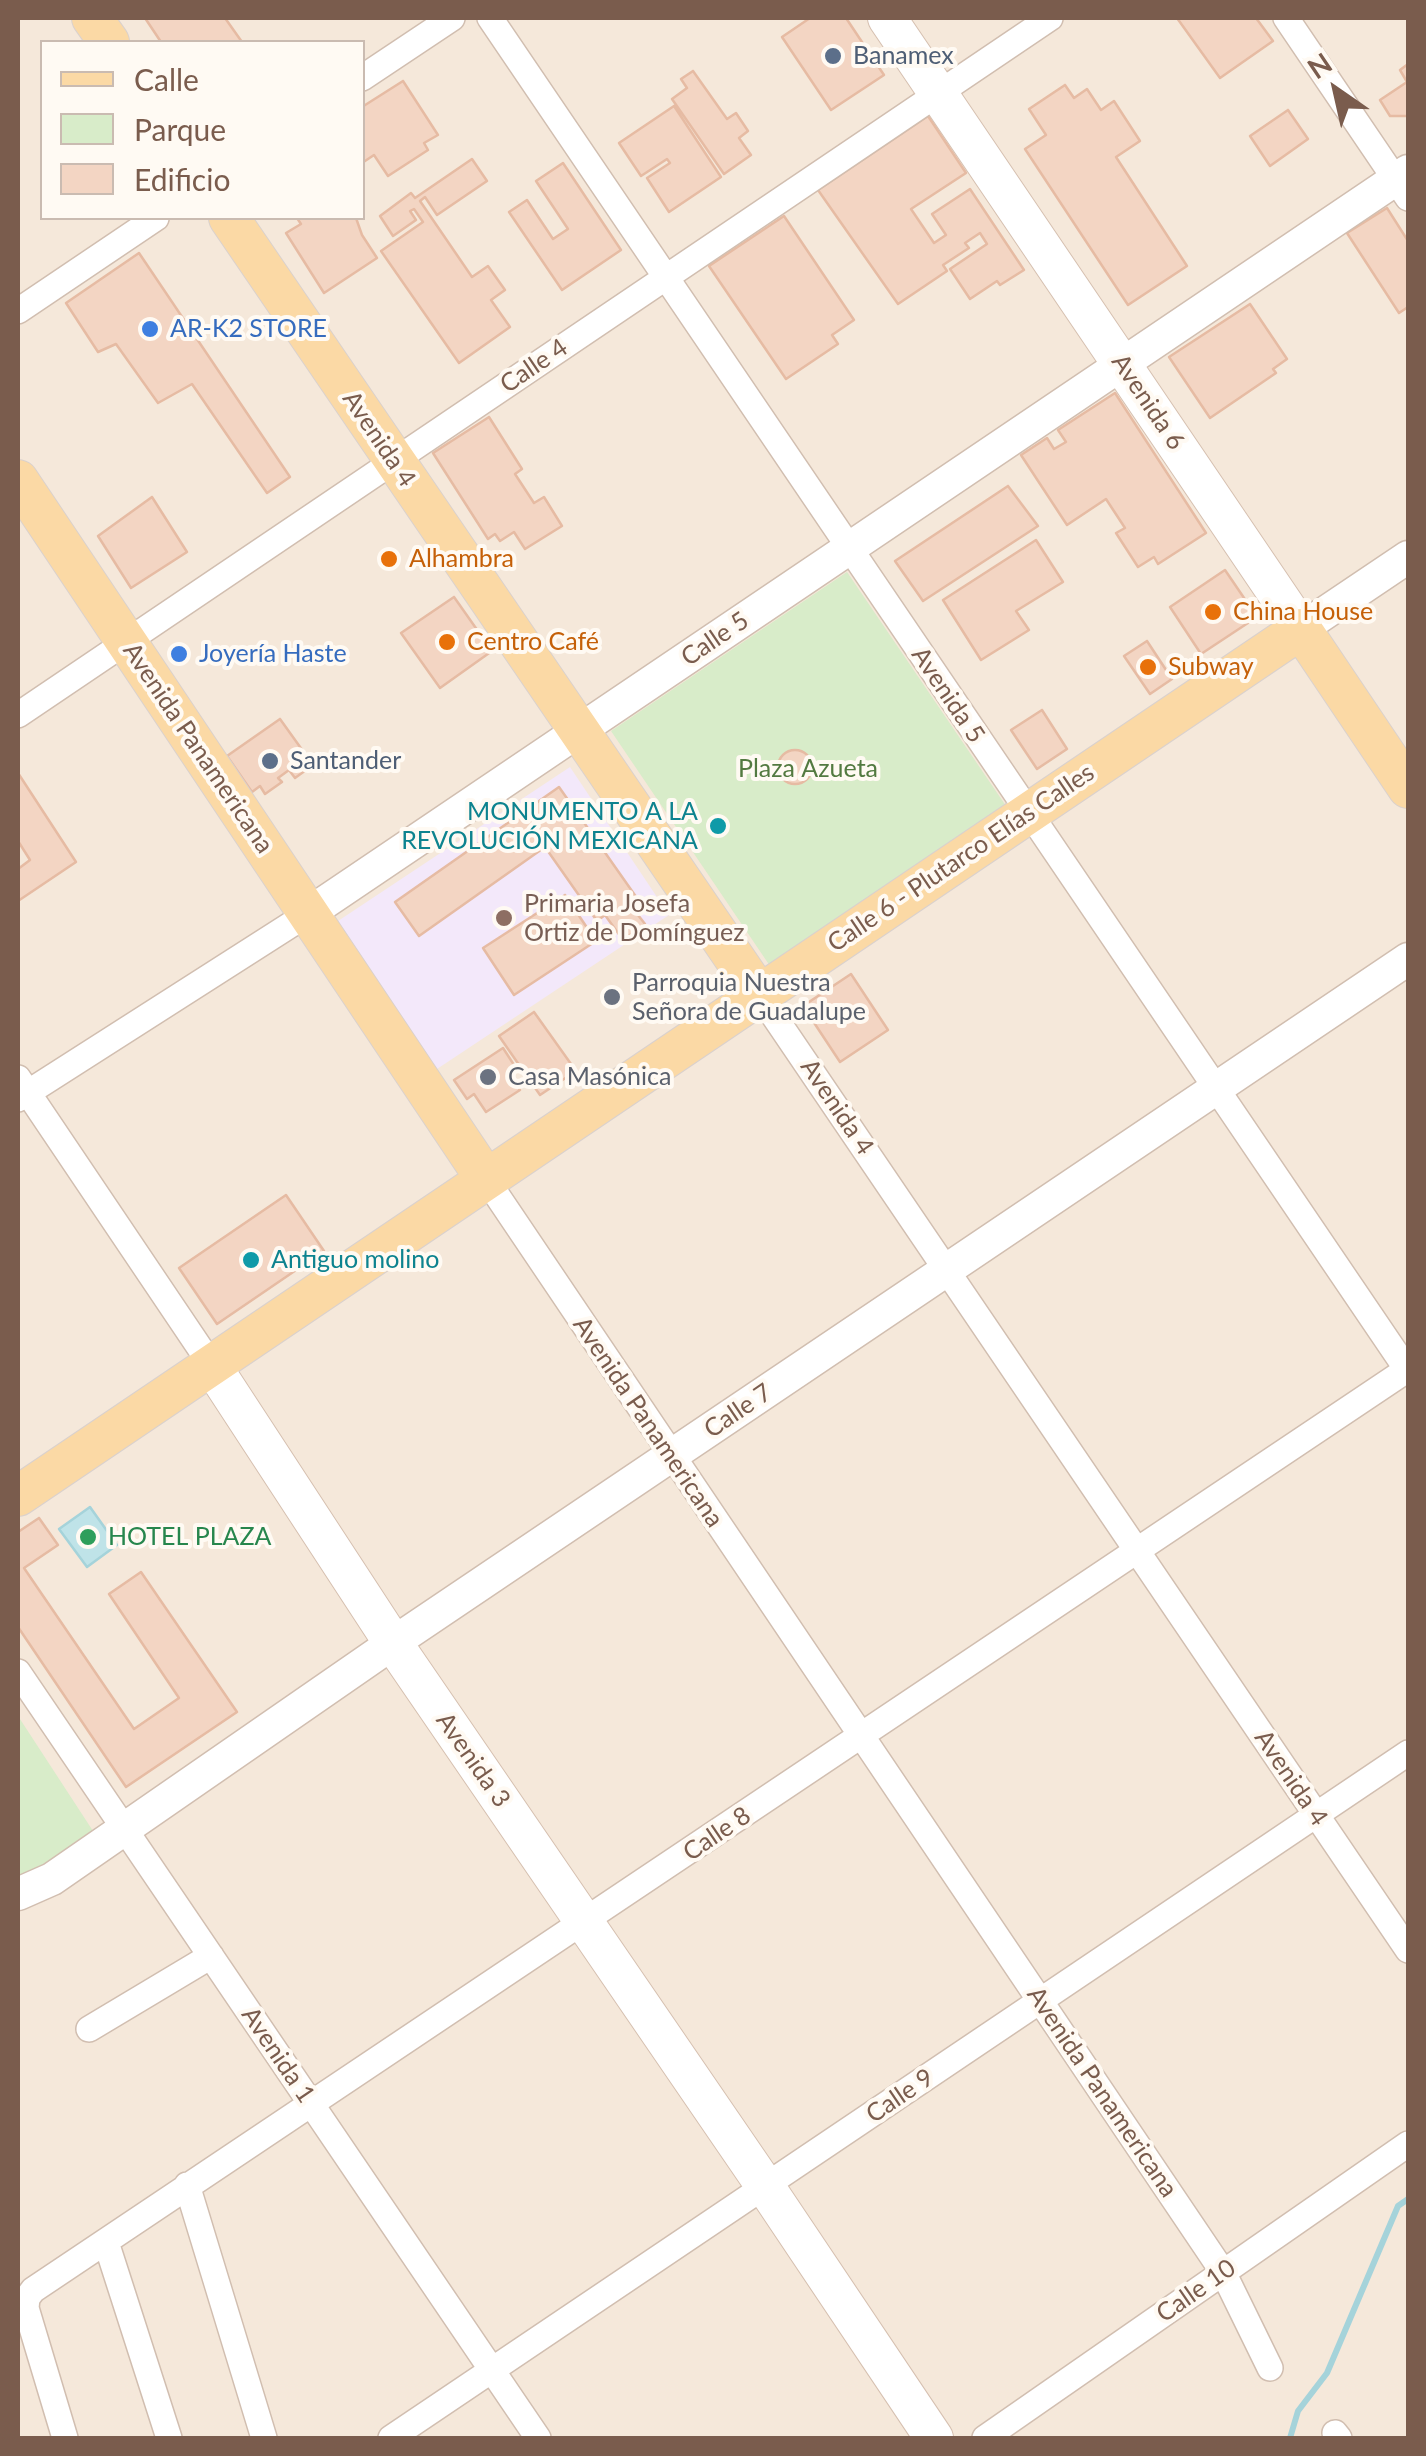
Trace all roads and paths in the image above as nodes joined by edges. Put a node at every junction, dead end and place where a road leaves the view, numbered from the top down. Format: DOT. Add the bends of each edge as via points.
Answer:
graph roads {
  1 [pos="92,18"];
  2 [pos="452,18"];
  3 [pos="490,18"];
  4 [pos="887,18"];
  5 [pos="1050,18"];
  6 [pos="1286,18"];
  7 [pos="108,40"];
  8 [pos="365,76"];
  9 [pos="938,93"];
  10 [pos="1404,183"];
  11 [pos="153,220"];
  12 [pos="229,220"];
  13 [pos="666,277"];
  14 [pos="18,311"];
  15 [pos="1122,364"];
  16 [pos="394,461"];
  17 [pos="18,480"];
  18 [pos="850,548"];
  19 [pos="1408,556"];
  20 [pos="1301,629"];
  21 [pos="126,642"];
  22 [pos="18,715"];
  23 [pos="578,731"];
  24 [pos="1408,788"];
  25 [pos="1027,814"];
  26 [pos="309,913"];
  27 [pos="1408,960"];
  28 [pos="759,994"];
  29 [pos="1215,1089"];
  30 [pos="21,1090"];
  31 [pos="486,1180"];
  32 [pos="948,1269"];
  33 [pos="212,1366"];
  34 [pos="1408,1370"];
  35 [pos="670,1456"];
  36 [pos="18,1496"];
  37 [pos="1137,1552"];
  38 [pos="392,1643"];
  39 [pos="18,1672"];
  40 [pos="862,1736"];
  41 [pos="1408,1753"];
  42 [pos="1317,1815"];
  43 [pos="124,1828"];
  44 [pos="18,1894"];
  45 [pos="585,1922"];
  46 [pos="1408,1950"];
  47 [pos="211,1956"];
  48 [pos="1040,2001"];
  49 [pos="89,2028"];
  50 [pos="312,2104"];
  51 [pos="1408,2144"];
  52 [pos="187,2186"];
  53 [pos="766,2186"];
  54 [pos="106,2242"];
  55 [pos="1223,2272"];
  56 [pos="1270,2368"];
  57 [pos="492,2371"];
  58 [pos="65,2438"];
  59 [pos="169,2438"];
  60 [pos="264,2438"];
  61 [pos="391,2438"];
  62 [pos="538,2438"];
  63 [pos="934,2438"];
  64 [pos="984,2438"];
  1 -- 7 [label="main road"];
  2 -- 8 [label="street"];
  3 -- 13 [label="street, Avenida 5"];
  4 -- 9 [label="main road, Avenida 6"];
  5 -- 9 [label="street, Calle 4"];
  6 -- 10 [label="street"];
  9 -- 13 [label="street, Calle 4"];
  9 -- 15 [label="main road, Avenida 6"];
  10 -- 15 [label="street, Calle 5"];
  11 -- 14 [label="street"];
  12 -- 16 [label="main road, Avenida 4"];
  13 -- 16 [label="street, Calle 4"];
  13 -- 18 [label="street, Avenida 5"];
  15 -- 18 [label="street, Calle 5"];
  15 -- 20 [label="main road, Avenida 6"];
  16 -- 21 [label="street, Calle 4"];
  16 -- 23 [label="main road, Avenida 4"];
  17 -- 21 [label="main road, Avenida Panamericana"];
  18 -- 23 [label="street, Calle 5"];
  18 -- 25 [label="street, Avenida 5"];
  19 -- 20 [label="street, Calle 6 - Plutarco Elías Calles"];
  20 -- 24 [label="main road, Avenida 6"];
  20 -- 25 [label="main road, Calle 6 - Plutarco Elías Calles"];
  21 -- 22 [label="street, Calle 4"];
  21 -- 26 [label="main road, Avenida Panamericana"];
  23 -- 26 [label="street, Calle 5"];
  23 -- 28 [label="main road, Avenida 4"];
  25 -- 28 [label="main road, Calle 6 - Plutarco Elías Calles"];
  25 -- 29 [label="street, Avenida 5"];
  26 -- 30 [label="street, Calle 5"];
  26 -- 31 [label="main road, Avenida Panamericana"];
  27 -- 29 [label="street, Calle 7"];
  28 -- 31 [label="main road, Calle 6 - Plutarco Elías Calles"];
  28 -- 32 [label="street, Avenida 4"];
  29 -- 32 [label="street, Calle 7"];
  29 -- 34 [label="street, Avenida 5"];
  30 -- 33 [label="street, Avenida 3"];
  31 -- 33 [label="main road, Calle 6 - Plutarco Elías Calles"];
  31 -- 35 [label="street, Avenida Panamericana"];
  32 -- 35 [label="street, Calle 7"];
  32 -- 37 [label="street, Avenida 4"];
  33 -- 36 [label="main road, Calle 6 - Plutarco Elías Calles"];
  33 -- 38 [label="main road, Avenida 3"];
  34 -- 37 [label="street, Calle 8"];
  35 -- 38 [label="street, Calle 7"];
  35 -- 40 [label="street, Avenida Panamericana"];
  37 -- 40 [label="street, Calle 8"];
  37 -- 42 [label="street, Avenida 4"];
  38 -- 43 [label="street, Calle 7"];
  38 -- 45 [label="main road, Avenida 3"];
  39 -- 43 [label="street, Avenida 1"];
  40 -- 45 [label="street, Calle 8"];
  40 -- 48 [label="street, Avenida Panamericana"];
  41 -- 42 [label="street, Calle 9"];
  42 -- 46 [label="street, Avenida 4"];
  42 -- 48 [label="street, Calle 9"];
  43 -- 44 [label="street, Calle 7" via="52,1880"];
  43 -- 47 [label="street, Avenida 1"];
  45 -- 50 [label="street, Calle 8"];
  45 -- 53 [label="main road, Avenida 3"];
  47 -- 49 [label="street"];
  47 -- 50 [label="street, Avenida 1"];
  48 -- 53 [label="street, Calle 9"];
  48 -- 55 [label="street, Avenida Panamericana"];
  50 -- 52 [label="street, Calle 8"];
  50 -- 57 [label="street, Avenida 1"];
  51 -- 55 [label="street, Calle 10"];
  52 -- 54 [label="street, Calle 8"];
  52 -- 60 [label="street"];
  53 -- 57 [label="street, Calle 9"];
  53 -- 63 [label="main road, Avenida 3"];
  54 -- 58 [label="street, Calle 8" via="26,2298"];
  54 -- 59 [label="street"];
  55 -- 56 [label="street, Avenida Panamericana"];
  55 -- 64 [label="street, Calle 10"];
  57 -- 61 [label="street, Calle 9"];
  57 -- 62 [label="street, Avenida 1"];
}
